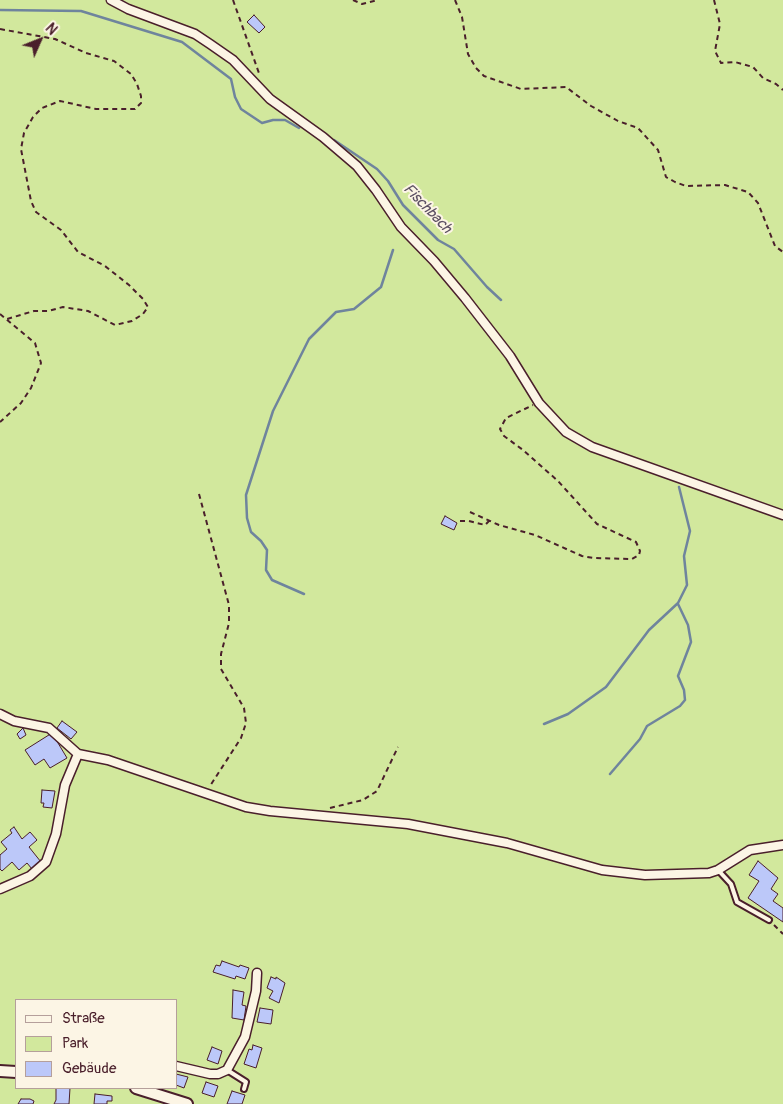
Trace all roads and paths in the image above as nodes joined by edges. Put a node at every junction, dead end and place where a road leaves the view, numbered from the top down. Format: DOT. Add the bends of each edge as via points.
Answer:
graph roads {
  1 [pos="111,0"];
  2 [pos="233,0"];
  3 [pos="353,0"];
  4 [pos="378,0"];
  5 [pos="455,0"];
  6 [pos="714,0"];
  7 [pos="0,29"];
  8 [pos="257,86"];
  9 [pos="783,90"];
  10 [pos="783,252"];
  11 [pos="0,314"];
  12 [pos="8,319"];
  13 [pos="539,403"];
  14 [pos="0,422"];
  15 [pos="199,494"];
  16 [pos="470,512"];
  17 [pos="783,515"];
  18 [pos="460,521"];
  19 [pos="489,521"];
  20 [pos="0,714"];
  21 [pos="398,747"];
  22 [pos="78,754"];
  23 [pos="202,792"];
  24 [pos="324,809"];
  25 [pos="783,845"];
  26 [pos="718,870"];
  27 [pos="0,889"];
  28 [pos="768,920"];
  29 [pos="783,934"];
  30 [pos="257,973"];
  31 [pos="178,1066"];
  32 [pos="227,1070"];
  33 [pos="0,1071"];
  34 [pos="15,1072"];
  35 [pos="143,1089"];
  36 [pos="244,1089"];
  37 [pos="187,1104"];
  1 -- 8 [label="street" via="194,34 226,54"];
  2 -- 8 [label="path" via="260,77"];
  3 -- 4 [label="path" via="362,4"];
  5 -- 10 [label="path" via="462,17 468,54 484,76 521,89 566,87 591,106 638,128 658,150 666,177 686,186 725,185 748,192 758,203 775,246"];
  6 -- 9 [label="path" via="720,24 715,51 721,63 735,62 753,67 763,78"];
  7 -- 12 [label="path" via="55,39 114,61 132,74 141,96 141,103 134,109 96,109 60,101 50,103 33,117 24,133 21,149 36,212 61,230 78,252 105,266 129,285 148,307 132,321 115,325 88,311 63,307"];
  8 -- 13 [label="street" via="363,172 400,227 434,262 504,347"];
  11 -- 12 [label="path"];
  12 -- 14 [label="path" via="35,343 41,363 31,388"];
  13 -- 17 [label="street" via="559,426 582,442"];
  13 -- 19 [label="path" via="506,418 500,429 504,436 558,481 597,524 636,542 640,552 632,559 593,558"];
  15 -- 23 [label="path" via="229,604 221,669 244,708 246,722 241,738 216,779"];
  16 -- 19 [label="path"];
  18 -- 19 [label="path" via="485,525"];
  20 -- 22 [label="street" via="14,721 49,728"];
  21 -- 24 [label="path" via="377,791 363,800"];
  22 -- 23 [label="street" via="108,760"];
  22 -- 27 [label="street" via="65,785 56,834 46,862 30,876"];
  23 -- 26 [label="street" via="246,807 408,824 507,843 616,873 688,874"];
  25 -- 26 [label="street" via="750,850"];
  26 -- 28 [label="lane" via="731,884 738,902"];
  28 -- 29 [label="path"];
  30 -- 32 [label="street" via="245,1036"];
  31 -- 32 [label="street" via="210,1074"];
  32 -- 36 [label="lane" via="246,1082"];
  33 -- 34 [label="street"];
  35 -- 37 [label="street"];
}
